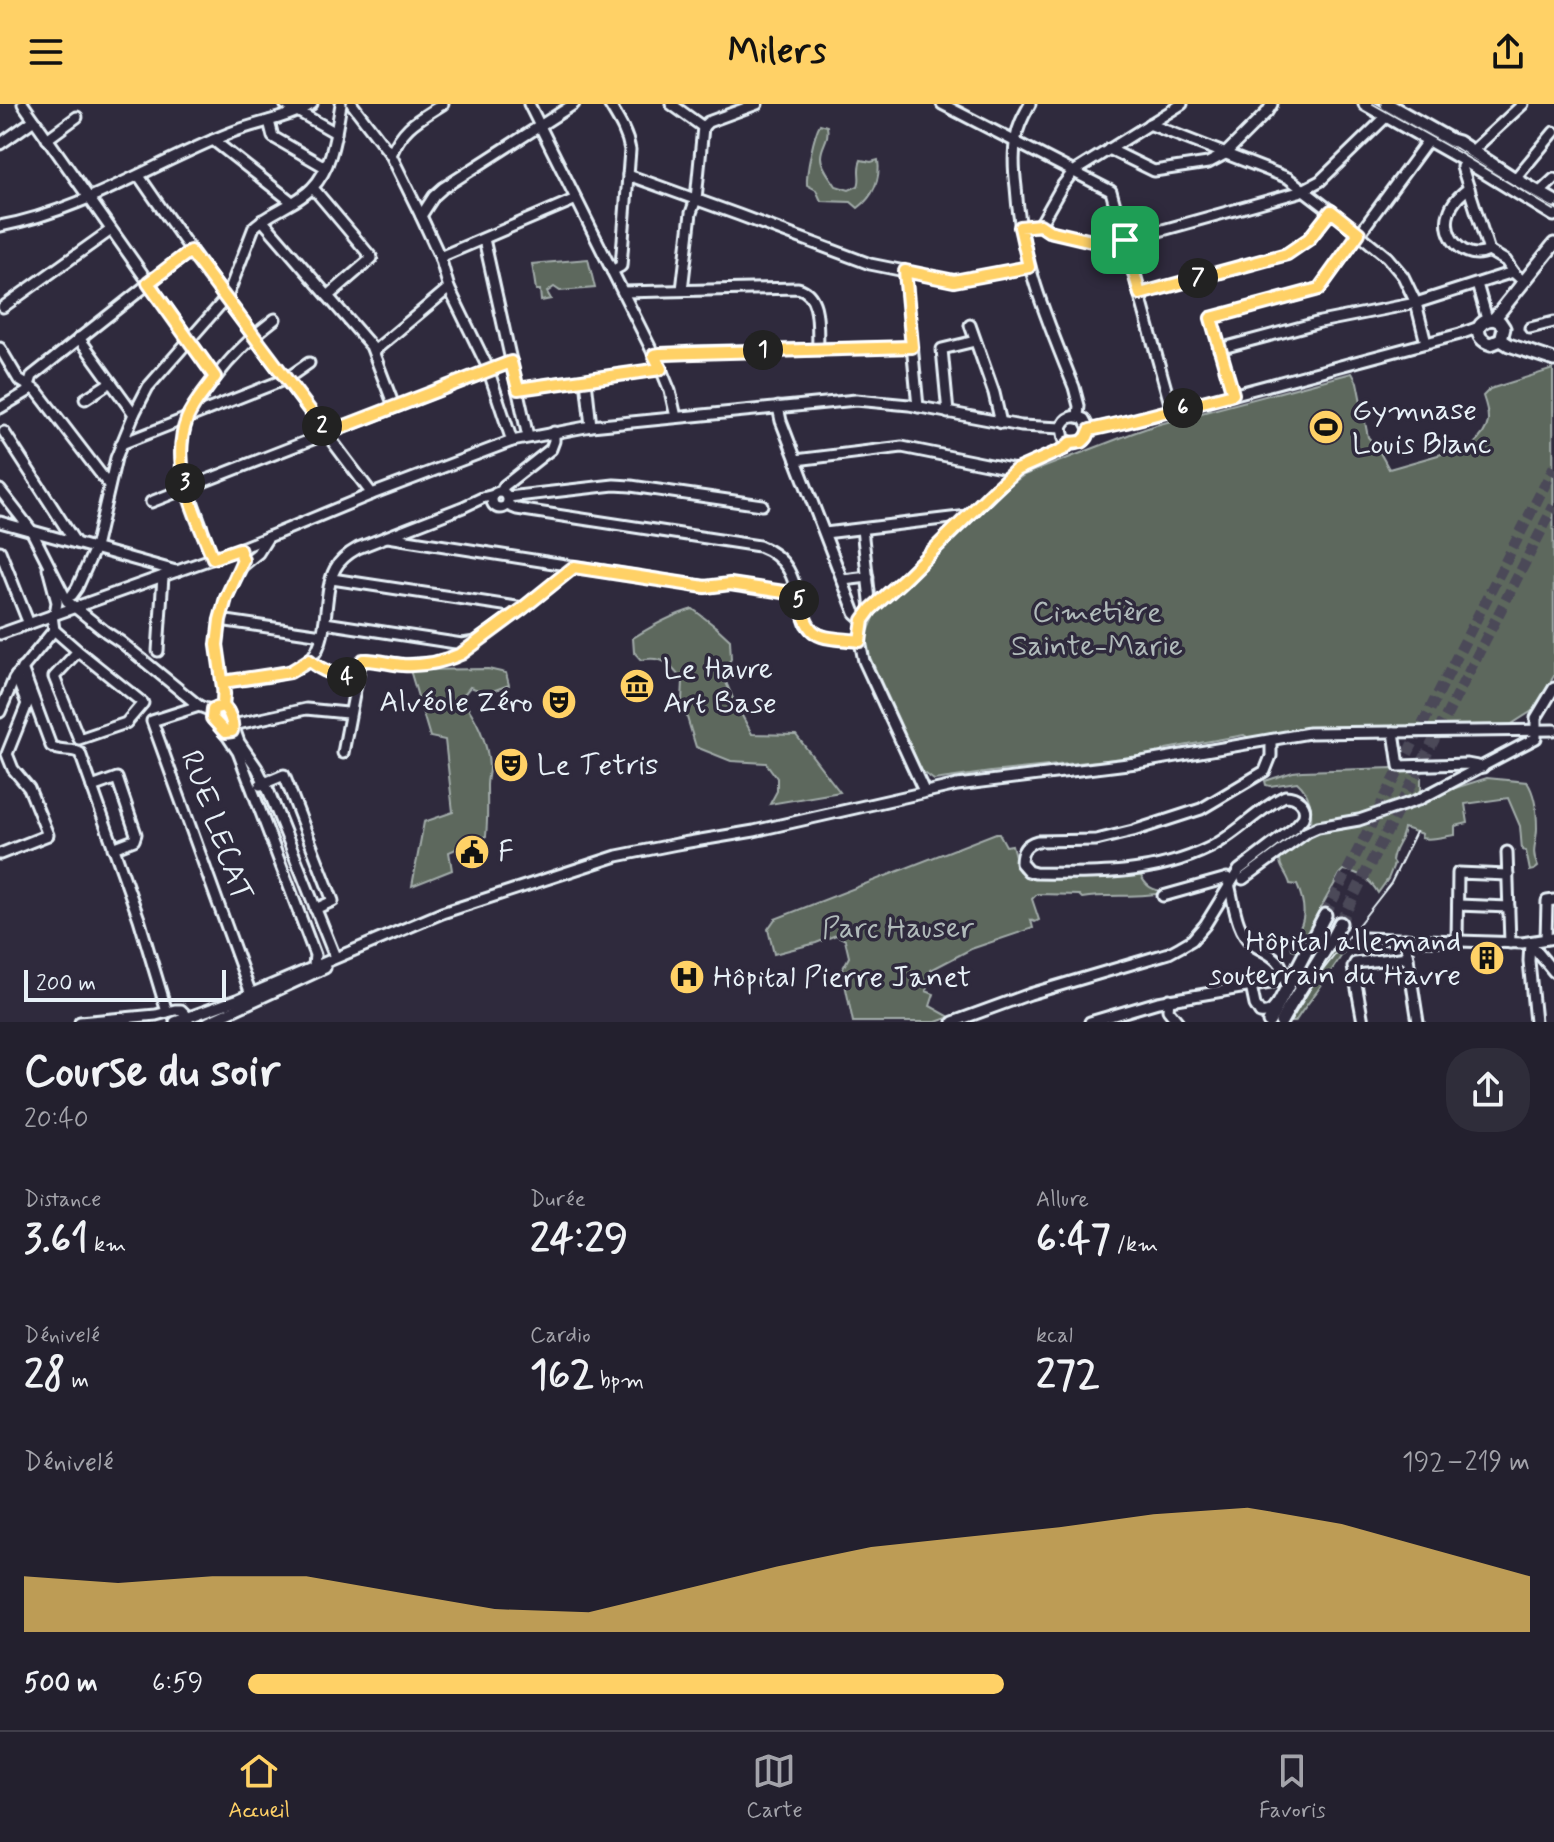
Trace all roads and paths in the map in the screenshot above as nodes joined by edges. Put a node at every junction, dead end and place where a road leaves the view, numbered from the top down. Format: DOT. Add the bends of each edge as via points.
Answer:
graph roads {
  1 [pos="23,104"];
  2 [pos="285,104"];
  3 [pos="312,104"];
  4 [pos="341,104"];
  5 [pos="352,104"];
  6 [pos="443,104"];
  7 [pos="529,104"];
  8 [pos="574,104"];
  9 [pos="609,104"];
  10 [pos="671,104"];
  11 [pos="757,104"];
  12 [pos="942,104"];
  13 [pos="1030,104"];
  14 [pos="1182,104"];
  15 [pos="1272,104"];
  16 [pos="1365,104"];
  17 [pos="1523,104"];
  18 [pos="1387,110"];
  19 [pos="298,112"];
  20 [pos="77,117"];
  21 [pos="34,120"];
  22 [pos="269,121"];
  23 [pos="1149,124"];
  24 [pos="540,126"];
  25 [pos="703,127"];
  26 [pos="1554,132"];
  27 [pos="336,133"];
  28 [pos="47,139"];
  29 [pos="1429,139"];
  30 [pos="213,140"];
  31 [pos="1015,141"];
  32 [pos="0,144"];
  33 [pos="1109,149"];
  34 [pos="1225,154"];
  35 [pos="391,155"];
  36 [pos="1468,156"];
  37 [pos="325,167"];
  38 [pos="1073,172"];
  39 [pos="628,175"];
  40 [pos="139,176"];
  41 [pos="1515,179"];
  42 [pos="1554,179"];
  43 [pos="313,188"];
  44 [pos="1469,188"];
  45 [pos="1304,190"];
  46 [pos="1539,193"];
  47 [pos="88,198"];
  48 [pos="576,199"];
  49 [pos="696,199"];
  50 [pos="1554,201"];
  51 [pos="292,202"];
  52 [pos="1331,211"];
  53 [pos="1554,215"];
  54 [pos="421,216"];
  55 [pos="262,220"];
  56 [pos="1040,225"];
  57 [pos="0,226"];
  58 [pos="1020,227"];
  59 [pos="111,230"];
  60 [pos="1359,233"];
  61 [pos="484,239"];
  62 [pos="1125,240"];
  63 [pos="1553,247"];
  64 [pos="190,251"];
  65 [pos="1489,251"];
  66 [pos="440,257"];
  67 [pos="1029,267"];
  68 [pos="612,271"];
  69 [pos="905,271"];
  70 [pos="1513,272"];
  71 [pos="1524,282"];
  72 [pos="148,283"];
  73 [pos="1477,284"];
  74 [pos="449,288"];
  75 [pos="682,290"];
  76 [pos="623,292"];
  77 [pos="1140,294"];
  78 [pos="328,296"];
  79 [pos="227,297"];
  80 [pos="1416,303"];
  81 [pos="3,307"];
  82 [pos="275,319"];
  83 [pos="1487,322"];
  84 [pos="1554,322"];
  85 [pos="970,325"];
  86 [pos="1530,328"];
  87 [pos="254,335"];
  88 [pos="79,338"];
  89 [pos="189,340"];
  90 [pos="1501,340"];
  91 [pos="975,341"];
  92 [pos="1426,343"];
  93 [pos="912,347"];
  94 [pos="0,348"];
  95 [pos="818,349"];
  96 [pos="1219,349"];
  97 [pos="374,351"];
  98 [pos="654,355"];
  99 [pos="1554,360"];
  100 [pos="511,362"];
  101 [pos="309,363"];
  102 [pos="661,369"];
  103 [pos="488,370"];
  104 [pos="215,377"];
  105 [pos="286,379"];
  106 [pos="586,380"];
  107 [pos="111,382"];
  108 [pos="28,385"];
  109 [pos="518,389"];
  110 [pos="1233,394"];
  111 [pos="85,399"];
  112 [pos="394,406"];
  113 [pos="778,407"];
  114 [pos="918,407"];
  115 [pos="0,408"];
  116 [pos="1172,411"];
  117 [pos="948,413"];
  118 [pos="134,414"];
  119 [pos="1078,416"];
  120 [pos="676,417"];
  121 [pos="188,418"];
  122 [pos="1001,423"];
  123 [pos="591,426"];
  124 [pos="1062,428"];
  125 [pos="1090,430"];
  126 [pos="554,432"];
  127 [pos="327,433"];
  128 [pos="528,437"];
  129 [pos="4,439"];
  130 [pos="512,441"];
  131 [pos="1070,443"];
  132 [pos="121,444"];
  133 [pos="796,460"];
  134 [pos="1016,470"];
  135 [pos="109,485"];
  136 [pos="187,488"];
  137 [pos="0,490"];
  138 [pos="372,494"];
  139 [pos="502,497"];
  140 [pos="151,502"];
  141 [pos="471,504"];
  142 [pos="762,505"];
  143 [pos="969,516"];
  144 [pos="0,522"];
  145 [pos="862,529"];
  146 [pos="31,530"];
  147 [pos="825,533"];
  148 [pos="268,537"];
  149 [pos="388,537"];
  150 [pos="75,542"];
  151 [pos="95,548"];
  152 [pos="239,549"];
  153 [pos="0,551"];
  154 [pos="213,558"];
  155 [pos="49,565"];
  156 [pos="574,567"];
  157 [pos="241,568"];
  158 [pos="176,571"];
  159 [pos="163,576"];
  160 [pos="868,577"];
  161 [pos="57,578"];
  162 [pos="332,579"];
  163 [pos="843,580"];
  164 [pos="797,594"];
  165 [pos="72,595"];
  166 [pos="79,606"];
  167 [pos="523,608"];
  168 [pos="871,609"];
  169 [pos="54,615"];
  170 [pos="220,620"];
  171 [pos="863,620"];
  172 [pos="325,623"];
  173 [pos="29,624"];
  174 [pos="54,630"];
  175 [pos="0,634"];
  176 [pos="322,635"];
  177 [pos="860,641"];
  178 [pos="477,642"];
  179 [pos="78,651"];
  180 [pos="158,651"];
  181 [pos="309,660"];
  182 [pos="19,672"];
  183 [pos="356,677"];
  184 [pos="223,682"];
  185 [pos="1554,688"];
  186 [pos="2,701"];
  187 [pos="199,706"];
  188 [pos="223,706"];
  189 [pos="212,711"];
  190 [pos="0,712"];
  191 [pos="347,713"];
  192 [pos="230,729"];
  193 [pos="1536,730"];
  194 [pos="1554,730"];
  195 [pos="1394,732"];
  196 [pos="1271,740"];
  197 [pos="343,753"];
  198 [pos="1483,767"];
  199 [pos="264,783"];
  200 [pos="92,787"];
  201 [pos="252,788"];
  202 [pos="924,791"];
  203 [pos="113,848"];
  204 [pos="1507,852"];
  205 [pos="0,854"];
  206 [pos="1508,875"];
  207 [pos="1243,879"];
  208 [pos="1229,884"];
  209 [pos="1163,896"];
  210 [pos="1554,900"];
  211 [pos="1458,905"];
  212 [pos="1509,907"];
  213 [pos="315,909"];
  214 [pos="1325,915"];
  215 [pos="1340,923"];
  216 [pos="1365,938"];
  217 [pos="1550,938"];
  218 [pos="1405,939"];
  219 [pos="1457,941"];
  220 [pos="1510,943"];
  221 [pos="1530,943"];
  222 [pos="348,952"];
  223 [pos="335,957"];
  224 [pos="1408,957"];
  225 [pos="320,967"];
  226 [pos="1554,972"];
  227 [pos="1251,986"];
  228 [pos="1287,989"];
  229 [pos="251,994"];
  230 [pos="1169,999"];
  231 [pos="167,1012"];
  232 [pos="185,1017"];
  233 [pos="80,1022"];
  234 [pos="175,1022"];
  235 [pos="208,1022"];
  236 [pos="953,1022"];
  237 [pos="1094,1022"];
  238 [pos="1178,1022"];
  239 [pos="1269,1022"];
  240 [pos="1281,1022"];
  241 [pos="1363,1022"];
  242 [pos="1418,1022"];
  243 [pos="1535,1022"];
  1 -- 21 [label="street"];
  2 -- 19 [label="street"];
  3 -- 19 [label="street"];
  4 -- 27 [label="street"];
  5 -- 35 [label="street"];
  6 -- 35 [label="street" via="405,130"];
  7 -- 24 [label="street"];
  8 -- 24 [label="street"];
  9 -- 39 [label="street" via="627,138"];
  10 -- 25 [label="street"];
  11 -- 25 [label="street"];
  12 -- 31 [label="street"];
  13 -- 31 [label="street"];
  14 -- 23 [label="street"];
  15 -- 34 [label="street"];
  16 -- 18 [label="main road"];
  17 -- 36 [label="street"];
  18 -- 29 [label="main road"];
  18 -- 36 [label="main road" via="1458,142"];
  18 -- 45 [label="street" via="1320,181"];
  19 -- 22 [label="street"];
  19 -- 27 [label="street"];
  20 -- 28 [label="street"];
  21 -- 28 [label="street"];
  21 -- 32 [label="street"];
  22 -- 30 [label="street"];
  22 -- 37 [label="street" via="273,137"];
  23 -- 33 [label="street"];
  23 -- 34 [label="street"];
  24 -- 48 [label="street"];
  24 -- 54 [label="street" via="443,188"];
  25 -- 49 [label="street"];
  26 -- 41 [label="street"];
  27 -- 37 [label="street"];
  28 -- 47 [label="street"];
  29 -- 36 [label="main road"];
  29 -- 60 [label="street"];
  30 -- 40 [label="street"];
  30 -- 51 [label="street"];
  31 -- 38 [label="street"];
  31 -- 58 [label="street"];
  33 -- 34 [label="street" via="1154,171 1208,163"];
  33 -- 38 [label="street"];
  34 -- 45 [label="street" via="1288,178"];
  35 -- 54 [label="street"];
  36 -- 41 [label="main road"];
  36 -- 44 [label="street" via="1462,167"];
  36 -- 53 [label="main road"];
  37 -- 43 [label="street"];
  38 -- 56 [label="street"];
  38 -- 62 [label="street" via="1111,191"];
  39 -- 49 [label="street"];
  39 -- 68 [label="street" via="621,266"];
  40 -- 47 [label="street"];
  40 -- 64 [label="street"];
  41 -- 46 [label="main road"];
  42 -- 46 [label="street"];
  43 -- 51 [label="street"];
  43 -- 78 [label="street" via="372,258"];
  44 -- 65 [label="street"];
  44 -- 65 [label="street" via="1450,208 1449,233 1466,252"];
  45 -- 52 [label="street"];
  45 -- 62 [label="street"];
  46 -- 50 [label="main road"];
  47 -- 57 [label="street"];
  47 -- 59 [label="street"];
  48 -- 61 [label="street"];
  48 -- 68 [label="street"];
  49 -- 69 [label="street" via="870,264"];
  49 -- 75 [label="street"];
  51 -- 55 [label="street"];
  52 -- 60 [label="street"];
  52 -- 77 [label="street" via="1309,239 1287,254"];
  54 -- 66 [label="street"];
  55 -- 78 [label="street"];
  55 -- 79 [label="street" via="250,235"];
  56 -- 58 [label="street"];
  56 -- 62 [label="street" via="1109,245"];
  58 -- 67 [label="street"];
  59 -- 72 [label="street"];
  59 -- 81 [label="street"];
  60 -- 80 [label="street" via="1403,276"];
  60 -- 96 [label="street" via="1319,289 1211,318"];
  61 -- 66 [label="street"];
  61 -- 100 [label="street"];
  62 -- 77 [label="street"];
  63 -- 71 [label="main road"];
  64 -- 72 [label="street"];
  64 -- 79 [label="street"];
  65 -- 70 [label="street"];
  66 -- 74 [label="street"];
  67 -- 69 [label="street" via="954,281"];
  67 -- 119 [label="street" via="1074,387"];
  68 -- 76 [label="street"];
  69 -- 93 [label="street"];
  70 -- 71 [label="street"];
  70 -- 73 [label="street"];
  71 -- 83 [label="main road"];
  72 -- 88 [label="street"];
  72 -- 89 [label="street"];
  73 -- 80 [label="street"];
  73 -- 83 [label="street"];
  74 -- 97 [label="street"];
  74 -- 103 [label="street"];
  75 -- 76 [label="street"];
  75 -- 95 [label="street" via="805,289 815,304"];
  76 -- 98 [label="street"];
  77 -- 116 [label="street"];
  78 -- 97 [label="street"];
  79 -- 87 [label="street"];
  79 -- 89 [label="street"];
  80 -- 92 [label="street"];
  80 -- 96 [label="street"];
  82 -- 87 [label="street"];
  83 -- 90 [label="main road" via="1500,322"];
  83 -- 90 [label="main road" via="1479,334 1484,342"];
  83 -- 92 [label="street"];
  84 -- 86 [label="street"];
  85 -- 91 [label="street"];
  87 -- 104 [label="street"];
  87 -- 105 [label="street"];
  88 -- 107 [label="street"];
  88 -- 108 [label="street"];
  89 -- 104 [label="street"];
  89 -- 118 [label="street" via="148,387"];
  90 -- 99 [label="main road"];
  91 -- 117 [label="street" via="942,349"];
  91 -- 122 [label="street"];
  92 -- 110 [label="street"];
  93 -- 95 [label="street"];
  93 -- 114 [label="street"];
  94 -- 108 [label="street" via="19,380"];
  95 -- 98 [label="street"];
  96 -- 110 [label="street"];
  97 -- 112 [label="street"];
  98 -- 102 [label="street"];
  100 -- 103 [label="street"];
  100 -- 109 [label="street"];
  101 -- 105 [label="street"];
  102 -- 106 [label="street"];
  102 -- 120 [label="street"];
  103 -- 112 [label="street"];
  103 -- 130 [label="street"];
  104 -- 121 [label="street"];
  105 -- 121 [label="street"];
  105 -- 127 [label="street"];
  106 -- 109 [label="street"];
  106 -- 123 [label="street"];
  107 -- 111 [label="street"];
  107 -- 118 [label="street"];
  108 -- 115 [label="street" via="27,392"];
  108 -- 135 [label="street"];
  109 -- 128 [label="street"];
  110 -- 116 [label="street"];
  112 -- 127 [label="street"];
  113 -- 114 [label="street" via="856,400"];
  113 -- 120 [label="street"];
  113 -- 133 [label="street"];
  114 -- 117 [label="street"];
  116 -- 125 [label="street"];
  117 -- 122 [label="street"];
  118 -- 132 [label="street"];
  119 -- 124 [label="street"];
  119 -- 125 [label="street"];
  120 -- 123 [label="street"];
  121 -- 132 [label="street"];
  121 -- 136 [label="street" via="181,463"];
  122 -- 124 [label="street"];
  123 -- 126 [label="street"];
  124 -- 131 [label="street"];
  125 -- 131 [label="street" via="1082,442"];
  126 -- 128 [label="street"];
  126 -- 139 [label="street" via="553,448 504,486"];
  127 -- 136 [label="street"];
  127 -- 138 [label="street"];
  128 -- 130 [label="street"];
  129 -- 150 [label="street"];
  130 -- 138 [label="street"];
  131 -- 134 [label="street"];
  132 -- 135 [label="street"];
  133 -- 134 [label="street" via="902,447"];
  133 -- 147 [label="street"];
  134 -- 143 [label="street"];
  135 -- 151 [label="street"];
  136 -- 140 [label="street"];
  136 -- 154 [label="street"];
  137 -- 146 [label="street"];
  138 -- 148 [label="street"];
  139 -- 141 [label="street"];
  139 -- 141 [label="street" via="492,503 495,507"];
  139 -- 142 [label="street" via="622,485"];
  139 -- 164 [label="street" via="517,509 759,546 785,562"];
  141 -- 149 [label="street"];
  143 -- 145 [label="street"];
  143 -- 168 [label="street"];
  144 -- 146 [label="street"];
  145 -- 147 [label="street"];
  145 -- 160 [label="street"];
  146 -- 150 [label="street"];
  146 -- 155 [label="street"];
  147 -- 163 [label="street"];
  148 -- 152 [label="street"];
  148 -- 157 [label="street"];
  149 -- 156 [label="street"];
  149 -- 162 [label="street" via="348,554"];
  150 -- 151 [label="street"];
  151 -- 158 [label="street"];
  151 -- 165 [label="street"];
  152 -- 154 [label="street"];
  152 -- 157 [label="street"];
  153 -- 173 [label="street"];
  154 -- 158 [label="street"];
  155 -- 161 [label="street"];
  155 -- 169 [label="street" via="57,602"];
  156 -- 164 [label="street" via="705,587 730,584"];
  156 -- 167 [label="street"];
  157 -- 170 [label="street"];
  158 -- 159 [label="street"];
  159 -- 166 [label="street"];
  159 -- 180 [label="street"];
  160 -- 163 [label="street"];
  160 -- 168 [label="street"];
  161 -- 165 [label="street"];
  161 -- 166 [label="street" via="63,595"];
  162 -- 167 [label="street"];
  162 -- 172 [label="street"];
  163 -- 171 [label="street" via="855,613"];
  164 -- 177 [label="street" via="806,624 815,634"];
  165 -- 166 [label="street"];
  166 -- 169 [label="street"];
  166 -- 187 [label="street"];
  167 -- 178 [label="street"];
  168 -- 171 [label="street"];
  169 -- 173 [label="street"];
  169 -- 174 [label="street"];
  170 -- 176 [label="street"];
  170 -- 184 [label="street" via="217,645"];
  171 -- 177 [label="street"];
  172 -- 176 [label="street"];
  172 -- 178 [label="street"];
  173 -- 175 [label="street"];
  174 -- 179 [label="street"];
  174 -- 182 [label="street"];
  176 -- 181 [label="street"];
  177 -- 202 [label="street" via="864,661"];
  178 -- 183 [label="street" via="433,663 363,660"];
  179 -- 179 [label="street" via="143,703 126,723 79,739 54,677"];
  181 -- 183 [label="street" via="336,675"];
  181 -- 184 [label="street" via="290,672"];
  182 -- 186 [label="street"];
  182 -- 200 [label="street" via="51,746 80,753"];
  182 -- 205 [label="street" via="27,704 7,754 29,788 48,835"];
  183 -- 197 [label="street"];
  184 -- 188 [label="street"];
  185 -- 193 [label="street" via="1536,718"];
  186 -- 190 [label="street"];
  187 -- 189 [label="street"];
  187 -- 229 [label="street, RUE LECAT" via="152,721"];
  188 -- 189 [label="street"];
  188 -- 192 [label="street"];
  189 -- 192 [label="street" via="214,720"];
  191 -- 192 [label="street" via="306,709"];
  192 -- 199 [label="street"];
  192 -- 201 [label="street"];
  193 -- 194 [label="street"];
  193 -- 195 [label="street"];
  193 -- 198 [label="street" via="1536,738"];
  195 -- 196 [label="street" via="1309,733"];
  195 -- 198 [label="street" via="1399,766"];
  196 -- 202 [label="street"];
  196 -- 208 [label="street" via="1265,771 1201,809 1096,840 1037,841 1025,847 1021,857 1024,867 1035,873 1142,870 1209,848 1280,798 1291,795 1300,801 1300,822 1247,862"];
  198 -- 207 [label="street" via="1418,800 1307,832"];
  199 -- 201 [label="street"];
  199 -- 213 [label="street"];
  199 -- 213 [label="street" via="284,775 333,901"];
  200 -- 203 [label="street"];
  200 -- 203 [label="street" via="117,778 136,834 134,840"];
  201 -- 225 [label="street"];
  202 -- 222 [label="street" via="617,856 442,913"];
  203 -- 231 [label="street"];
  204 -- 206 [label="street"];
  206 -- 211 [label="street" via="1458,873"];
  206 -- 212 [label="street"];
  208 -- 209 [label="street" via="1227,878"];
  208 -- 227 [label="street" via="1245,935 1282,968 1278,980"];
  208 -- 236 [label="street" via="1192,940 1169,953"];
  210 -- 217 [label="street" via="1547,901"];
  211 -- 212 [label="street"];
  211 -- 219 [label="street"];
  212 -- 220 [label="street"];
  213 -- 223 [label="street"];
  214 -- 228 [label="main road"];
  215 -- 240 [label="main road"];
  216 -- 218 [label="street"];
  217 -- 221 [label="street"];
  218 -- 219 [label="street"];
  218 -- 224 [label="street"];
  219 -- 220 [label="street"];
  220 -- 221 [label="street"];
  221 -- 226 [label="street"];
  221 -- 243 [label="street"];
  222 -- 223 [label="street"];
  222 -- 225 [label="street"];
  223 -- 225 [label="street"];
  224 -- 241 [label="street" via="1355,963"];
  224 -- 242 [label="street"];
  225 -- 229 [label="street"];
  225 -- 235 [label="street"];
  227 -- 228 [label="street" via="1255,1005 1266,1014"];
  227 -- 230 [label="street"];
  228 -- 239 [label="main road"];
  229 -- 232 [label="street"];
  230 -- 237 [label="street"];
  230 -- 238 [label="street" via="1168,1010"];
  231 -- 232 [label="street"];
  231 -- 233 [label="street"];
  232 -- 234 [label="street"];
}
